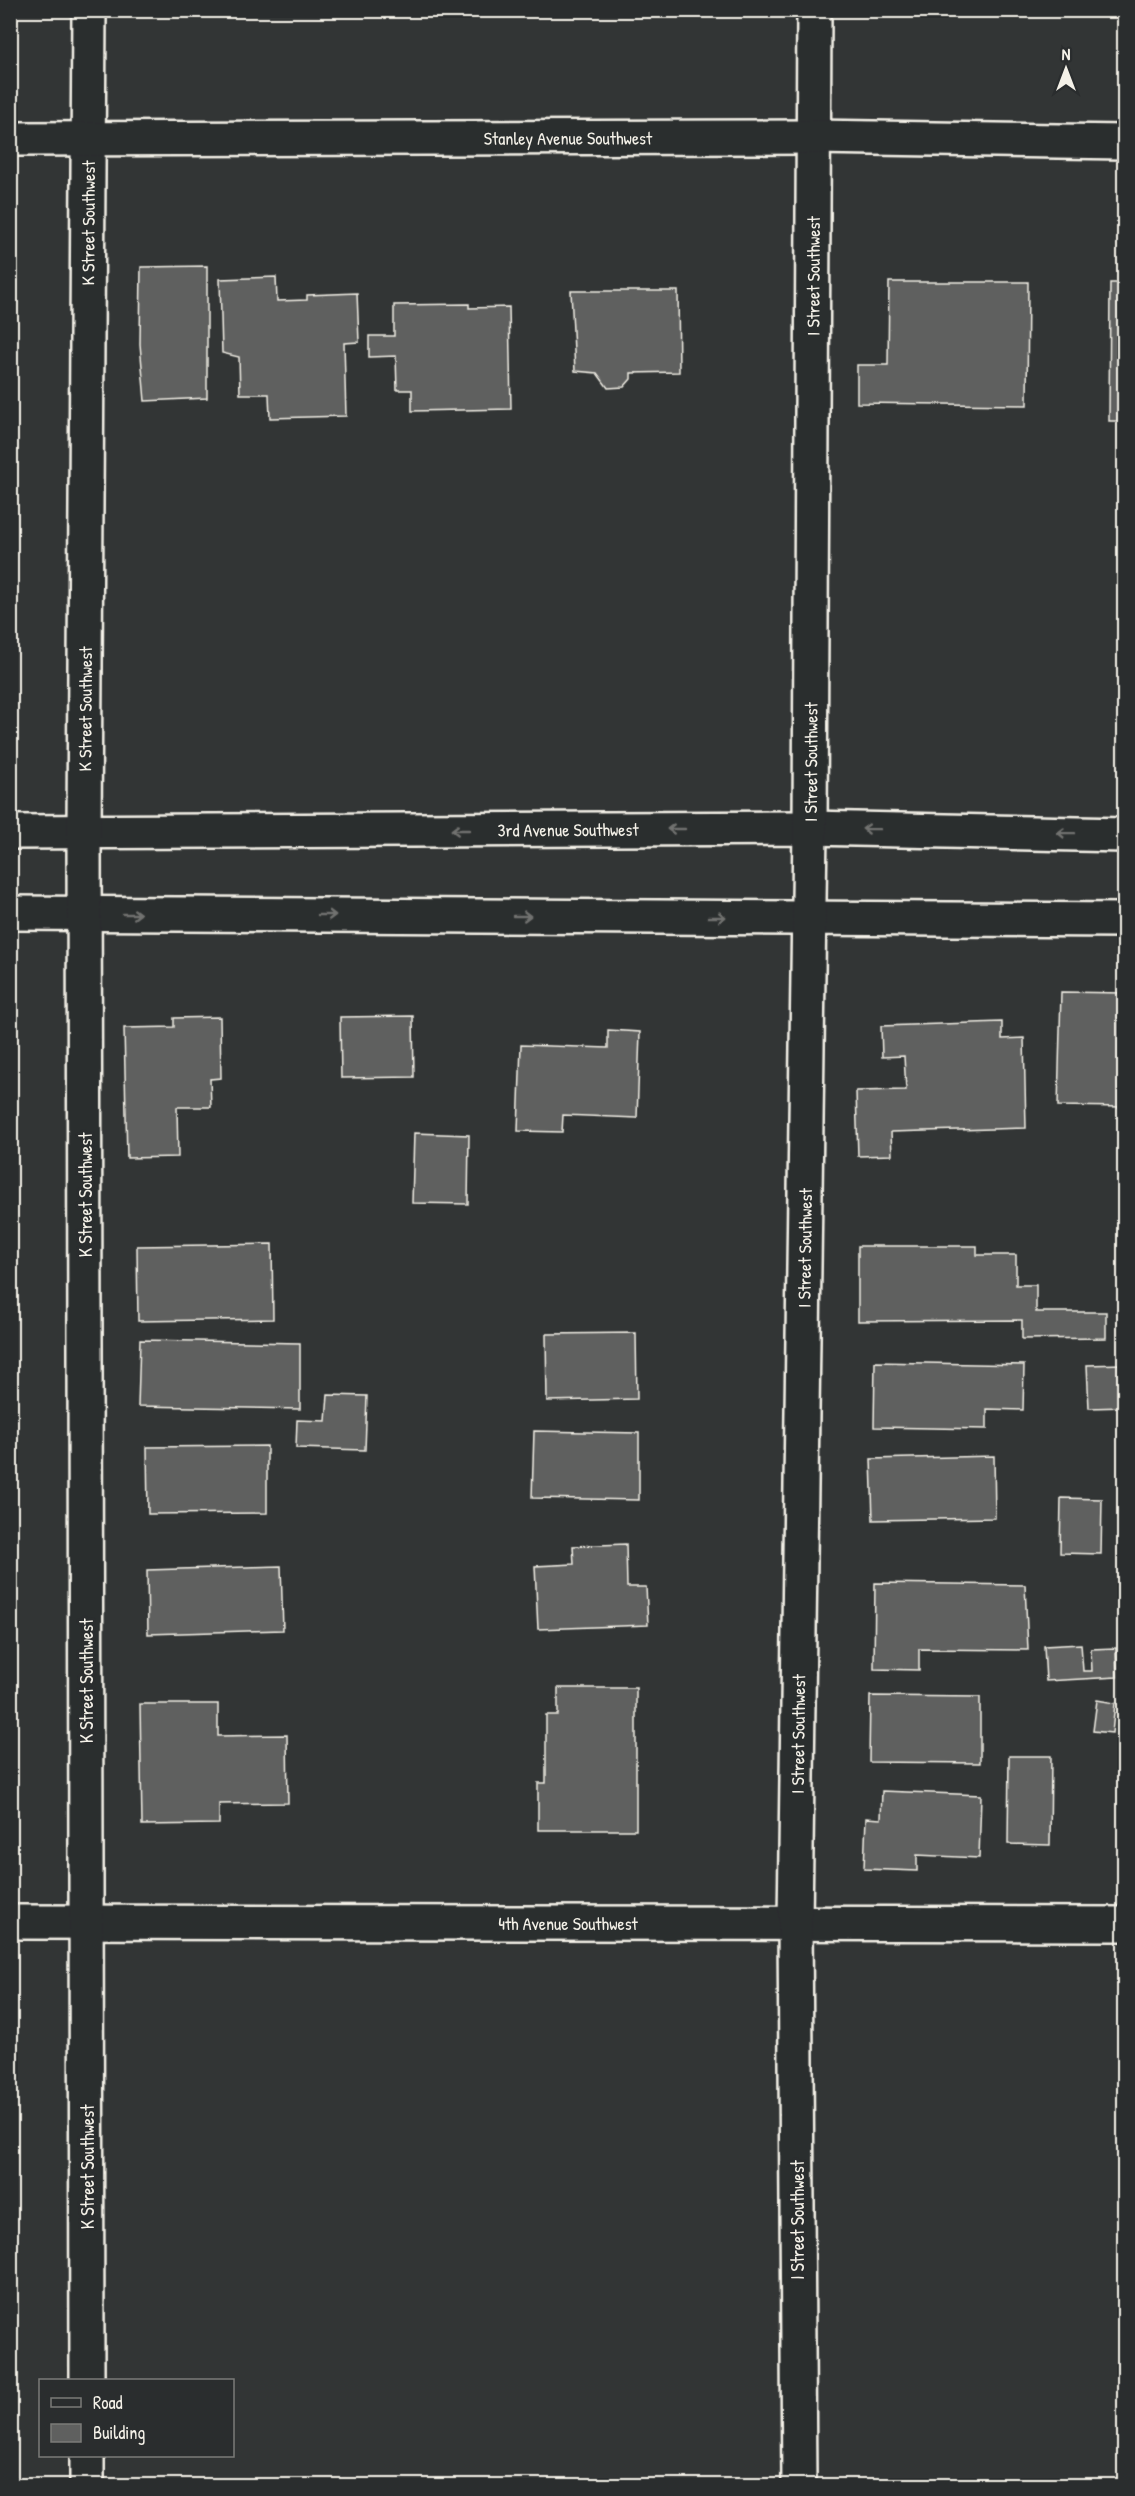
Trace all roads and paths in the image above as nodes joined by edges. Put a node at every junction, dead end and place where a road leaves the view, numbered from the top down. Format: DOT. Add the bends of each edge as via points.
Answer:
graph roads {
  1 [pos="89,10"];
  2 [pos="814,10"];
  3 [pos="814,137"];
  4 [pos="10,139"];
  5 [pos="89,140"];
  6 [pos="1125,142"];
  7 [pos="810,828"];
  8 [pos="10,832"];
  9 [pos="84,832"];
  10 [pos="1125,834"];
  11 [pos="10,913"];
  12 [pos="84,914"];
  13 [pos="809,918"];
  14 [pos="1125,920"];
  15 [pos="10,1922"];
  16 [pos="87,1922"];
  17 [pos="795,1923"];
  18 [pos="1125,1924"];
  19 [pos="87,2379"];
  20 [pos="87,2457"];
  21 [pos="87,2486"];
  22 [pos="799,2486"];
  1 -- 5 [label="street, K Street Southwest"];
  2 -- 3 [label="street, I Street Southwest"];
  3 -- 5 [label="street, Stanley Avenue Southwest"];
  3 -- 6 [label="street, Stanley Avenue Southwest"];
  3 -- 7 [label="street, I Street Southwest"];
  4 -- 5 [label="street, Stanley Avenue Southwest"];
  5 -- 9 [label="street, K Street Southwest"];
  7 -- 9 [label="street, 3rd Avenue Southwest, one-way"];
  10 -- 7 [label="street, 3rd Avenue Southwest, one-way"];
  7 -- 13 [label="street, I Street Southwest"];
  8 -- 9 [label="street, 3rd Avenue Southwest"];
  9 -- 12 [label="street, K Street Southwest"];
  11 -- 12 [label="street"];
  12 -- 13 [label="street, one-way"];
  12 -- 16 [label="street, K Street Southwest"];
  13 -- 14 [label="street"];
  13 -- 17 [label="street, I Street Southwest"];
  15 -- 16 [label="street, 4th Avenue Southwest"];
  16 -- 17 [label="street, 4th Avenue Southwest"];
  16 -- 19 [label="street, K Street Southwest"];
  17 -- 18 [label="street, 4th Avenue Southwest"];
  17 -- 22 [label="street, I Street Southwest"];
  20 -- 21 [label="street"];
}
